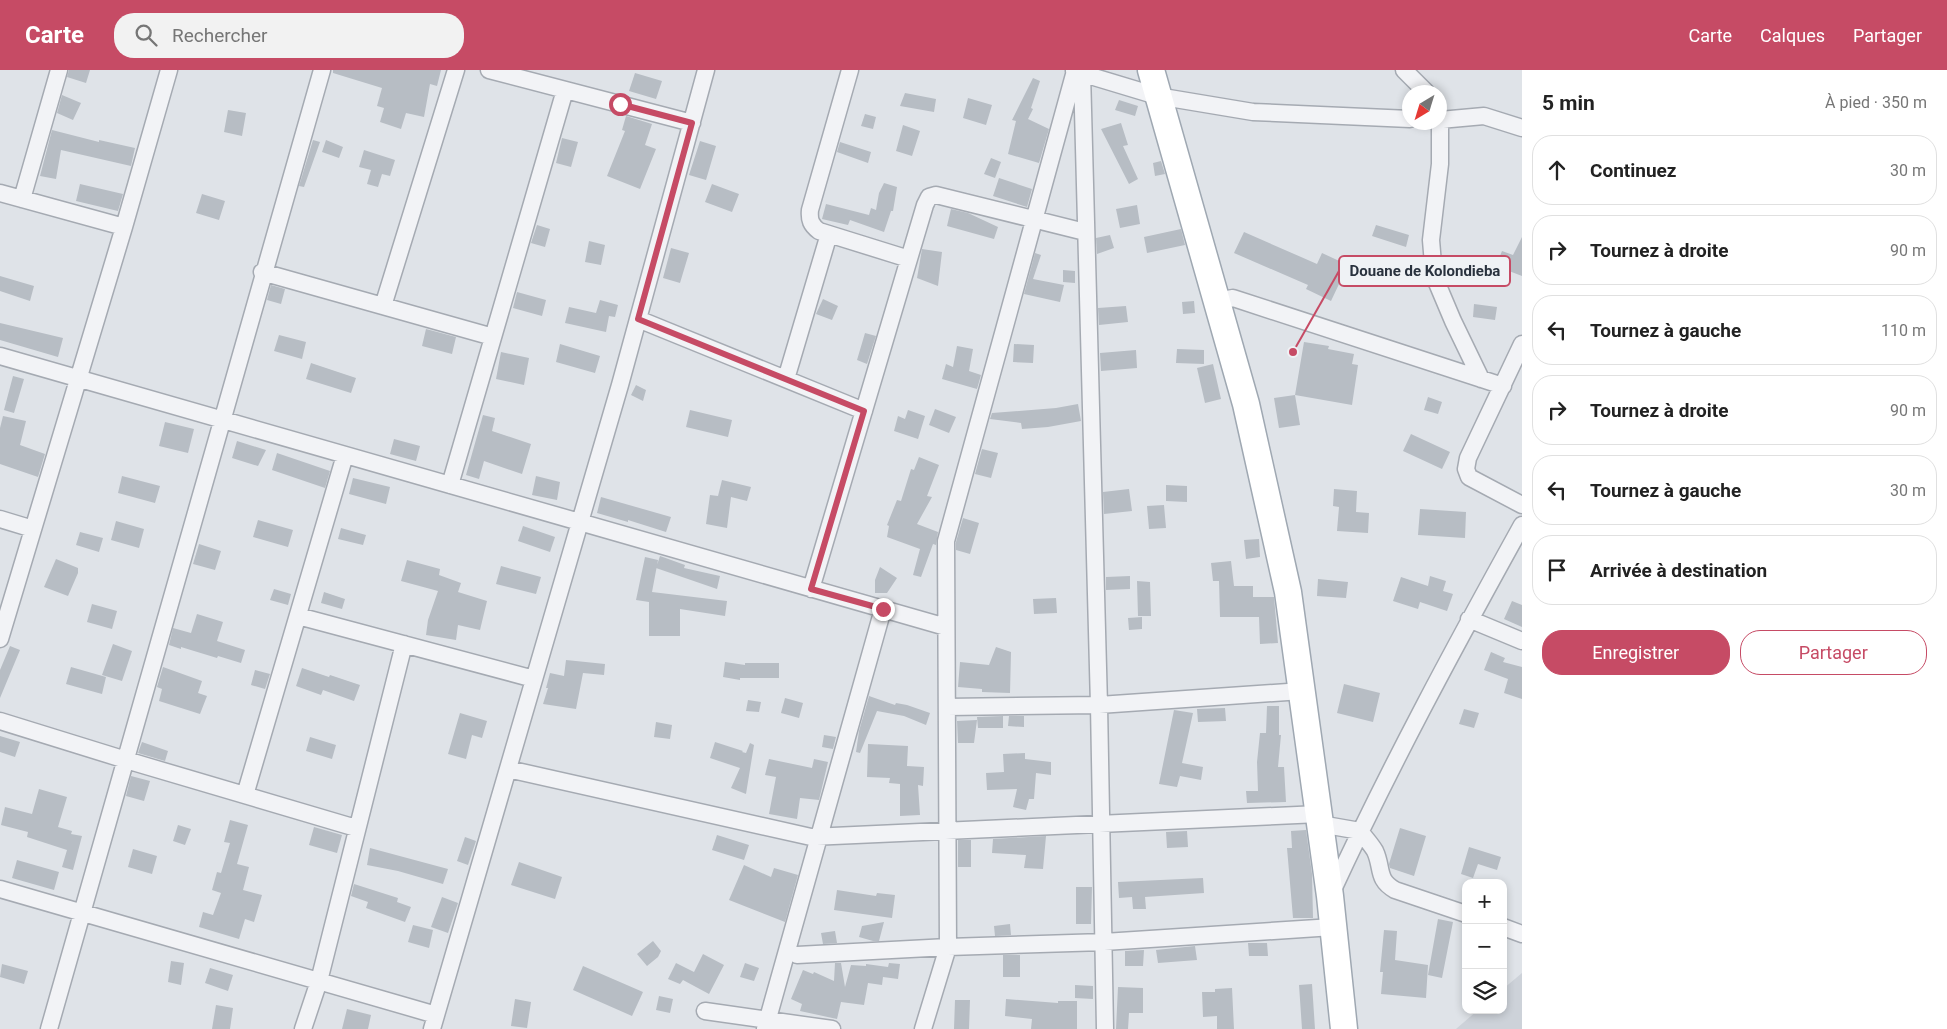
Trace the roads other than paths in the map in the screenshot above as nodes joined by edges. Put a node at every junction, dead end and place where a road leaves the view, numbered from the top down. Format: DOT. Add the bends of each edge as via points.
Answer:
graph roads {
  1 [pos="59,70"];
  2 [pos="169,70"];
  3 [pos="322,70"];
  4 [pos="456,70"];
  5 [pos="489,70"];
  6 [pos="706,70"];
  7 [pos="850,70"];
  8 [pos="1151,70"];
  9 [pos="1404,70"];
  10 [pos="1076,71"];
  11 [pos="1419,85"];
  12 [pos="566,90"];
  13 [pos="1158,96"];
  14 [pos="1402,119"];
  15 [pos="1447,119"];
  16 [pos="692,123"];
  17 [pos="1522,128"];
  18 [pos="1440,130"];
  19 [pos="0,193"];
  20 [pos="22,199"];
  21 [pos="1034,219"];
  22 [pos="124,228"];
  23 [pos="1085,232"];
  24 [pos="829,234"];
  25 [pos="909,260"];
  26 [pos="263,273"];
  27 [pos="1216,301"];
  28 [pos="383,306"];
  29 [pos="638,319"];
  30 [pos="493,337"];
  31 [pos="1522,344"];
  32 [pos="0,356"];
  33 [pos="79,378"];
  34 [pos="786,379"];
  35 [pos="1482,379"];
  36 [pos="1503,386"];
  37 [pos="864,411"];
  38 [pos="223,420"];
  39 [pos="345,455"];
  40 [pos="450,485"];
  41 [pos="1522,505"];
  42 [pos="0,520"];
  43 [pos="580,522"];
  44 [pos="1522,525"];
  45 [pos="33,529"];
  46 [pos="811,589"];
  47 [pos="883,609"];
  48 [pos="298,616"];
  49 [pos="1470,619"];
  50 [pos="946,627"];
  51 [pos="0,639"];
  52 [pos="1522,642"];
  53 [pos="404,644"];
  54 [pos="534,679"];
  55 [pos="1302,691"];
  56 [pos="1099,705"];
  57 [pos="947,707"];
  58 [pos="0,721"];
  59 [pos="126,760"];
  60 [pos="508,769"];
  61 [pos="245,795"];
  62 [pos="1319,819"];
  63 [pos="1100,824"];
  64 [pos="356,828"];
  65 [pos="948,831"];
  66 [pos="1360,831"];
  67 [pos="820,837"];
  68 [pos="0,889"];
  69 [pos="1330,896"];
  70 [pos="83,912"];
  71 [pos="1462,913"];
  72 [pos="1333,927"];
  73 [pos="1507,928"];
  74 [pos="1522,934"];
  75 [pos="1104,942"];
  76 [pos="948,947"];
  77 [pos="797,955"];
  78 [pos="319,981"];
  79 [pos="705,1011"];
  80 [pos="434,1022"];
  81 [pos="767,1024"];
  82 [pos="50,1029"];
  83 [pos="302,1029"];
  84 [pos="832,1029"];
  85 [pos="923,1029"];
  86 [pos="1105,1029"];
  87 [pos="1344,1029"];
  1 -- 20 [label="street"];
  2 -- 22 [label="street"];
  3 -- 26 [label="street"];
  4 -- 28 [label="street"];
  5 -- 12 [label="street"];
  6 -- 16 [label="street"];
  7 -- 24 [label="street" via="810,210 812,226"];
  8 -- 13 [label="main road"];
  9 -- 11 [label="street"];
  10 -- 13 [label="street"];
  10 -- 21 [label="street"];
  10 -- 23 [label="street"];
  12 -- 16 [label="street"];
  12 -- 30 [label="street"];
  13 -- 14 [label="street" via="1253,112"];
  13 -- 27 [label="main road"];
  15 -- 17 [label="street" via="1484,116"];
  16 -- 29 [label="street"];
  18 -- 35 [label="street" via="1440,164 1431,240 1434,276"];
  19 -- 20 [label="street"];
  20 -- 22 [label="street"];
  21 -- 23 [label="street"];
  21 -- 25 [label="street" via="936,195 925,205"];
  21 -- 50 [label="street" via="946,542"];
  22 -- 33 [label="street"];
  23 -- 56 [label="street"];
  24 -- 25 [label="street"];
  24 -- 34 [label="street"];
  25 -- 37 [label="street"];
  26 -- 28 [label="street"];
  26 -- 38 [label="street"];
  27 -- 35 [label="street" via="1233,298"];
  27 -- 55 [label="main road" via="1246,404 1288,592"];
  28 -- 30 [label="street"];
  29 -- 34 [label="street"];
  29 -- 43 [label="street"];
  30 -- 40 [label="street"];
  31 -- 36 [label="street"];
  32 -- 33 [label="street"];
  33 -- 38 [label="street"];
  33 -- 45 [label="street"];
  34 -- 37 [label="street"];
  35 -- 36 [label="street"];
  36 -- 41 [label="street" via="1468,458 1466,469 1469,478"];
  37 -- 46 [label="street"];
  38 -- 39 [label="street"];
  38 -- 59 [label="street"];
  39 -- 40 [label="street"];
  39 -- 48 [label="street"];
  40 -- 43 [label="street"];
  42 -- 45 [label="street"];
  43 -- 46 [label="street"];
  43 -- 54 [label="street"];
  44 -- 49 [label="street"];
  45 -- 51 [label="street"];
  46 -- 47 [label="street"];
  47 -- 50 [label="street"];
  47 -- 67 [label="street"];
  48 -- 53 [label="street"];
  48 -- 61 [label="street"];
  49 -- 52 [label="street"];
  49 -- 66 [label="street"];
  50 -- 57 [label="street"];
  53 -- 54 [label="street"];
  53 -- 64 [label="street"];
  54 -- 60 [label="street"];
  55 -- 56 [label="street"];
  55 -- 62 [label="main road"];
  56 -- 57 [label="street"];
  56 -- 63 [label="street"];
  57 -- 65 [label="street"];
  58 -- 59 [label="street"];
  59 -- 61 [label="street"];
  59 -- 70 [label="street"];
  60 -- 67 [label="street"];
  60 -- 80 [label="street"];
  61 -- 64 [label="street"];
  62 -- 63 [label="street"];
  62 -- 66 [label="street"];
  62 -- 69 [label="main road"];
  63 -- 65 [label="street"];
  63 -- 75 [label="street"];
  64 -- 78 [label="street"];
  65 -- 67 [label="street"];
  65 -- 76 [label="street"];
  66 -- 69 [label="street"];
  66 -- 71 [label="street" via="1375,852 1387,885"];
  67 -- 81 [label="street"];
  68 -- 70 [label="street"];
  69 -- 72 [label="main road"];
  70 -- 78 [label="street"];
  70 -- 82 [label="street"];
  72 -- 75 [label="street"];
  72 -- 87 [label="main road"];
  73 -- 74 [label="street"];
  75 -- 76 [label="street"];
  75 -- 86 [label="street"];
  76 -- 77 [label="street"];
  76 -- 85 [label="street"];
  78 -- 80 [label="street"];
  78 -- 83 [label="street"];
  79 -- 81 [label="street"];
  81 -- 84 [label="street"];
}
